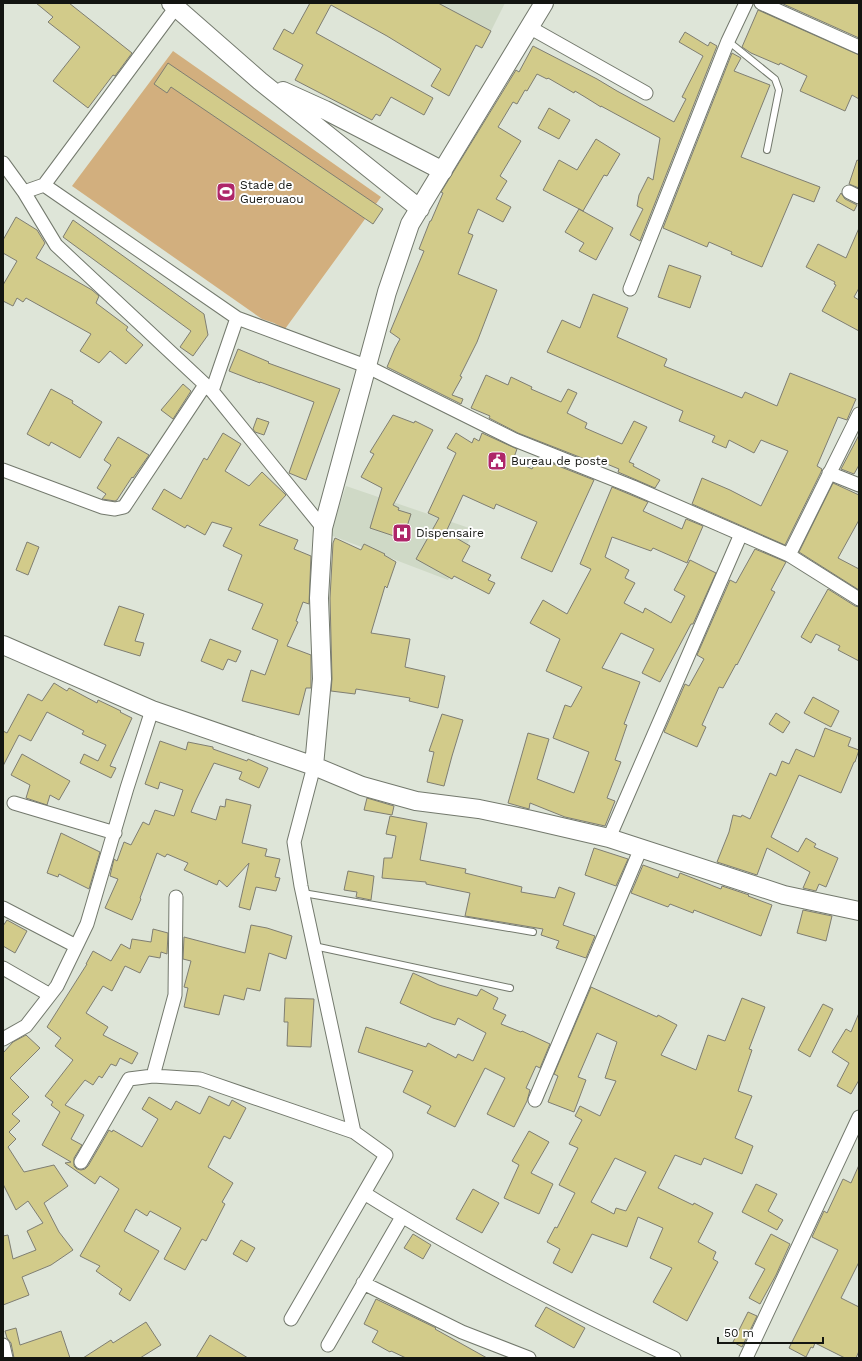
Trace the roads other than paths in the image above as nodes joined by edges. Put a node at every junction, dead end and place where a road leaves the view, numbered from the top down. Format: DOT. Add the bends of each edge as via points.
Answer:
graph roads {
  1 [pos="544,3"];
  2 [pos="746,3"];
  3 [pos="760,3"];
  4 [pos="174,5"];
  5 [pos="529,27"];
  6 [pos="728,40"];
  7 [pos="859,47"];
  8 [pos="260,82"];
  9 [pos="646,92"];
  10 [pos="767,150"];
  11 [pos="3,163"];
  12 [pos="443,171"];
  13 [pos="44,186"];
  14 [pos="24,192"];
  15 [pos="420,208"];
  16 [pos="630,289"];
  17 [pos="237,318"];
  18 [pos="366,366"];
  19 [pos="208,388"];
  20 [pos="859,414"];
  21 [pos="3,470"];
  22 [pos="829,473"];
  23 [pos="859,485"];
  24 [pos="323,528"];
  25 [pos="741,534"];
  26 [pos="789,555"];
  27 [pos="859,599"];
  28 [pos="3,645"];
  29 [pos="152,710"];
  30 [pos="314,766"];
  31 [pos="14,803"];
  32 [pos="115,833"];
  33 [pos="609,838"];
  34 [pos="641,848"];
  35 [pos="302,893"];
  36 [pos="176,897"];
  37 [pos="3,908"];
  38 [pos="859,911"];
  39 [pos="533,932"];
  40 [pos="76,946"];
  41 [pos="314,946"];
  42 [pos="3,968"];
  43 [pos="510,988"];
  44 [pos="50,996"];
  45 [pos="3,1039"];
  46 [pos="153,1076"];
  47 [pos="536,1100"];
  48 [pos="859,1117"];
  49 [pos="354,1132"];
  50 [pos="81,1162"];
  51 [pos="364,1193"];
  52 [pos="402,1217"];
  53 [pos="363,1283"];
  54 [pos="291,1318"];
  55 [pos="3,1345"];
  56 [pos="328,1345"];
  57 [pos="6,1358"];
  58 [pos="529,1358"];
  59 [pos="674,1358"];
  60 [pos="746,1358"];
  1 -- 5 [label="main road"];
  2 -- 6 [label="street"];
  3 -- 7 [label="street"];
  4 -- 8 [label="main road"];
  4 -- 13 [label="street"];
  5 -- 9 [label="street"];
  5 -- 12 [label="main road"];
  6 -- 10 [label="lane" via="775,80 779,90"];
  6 -- 16 [label="street"];
  8 -- 12 [label="main road" via="325,110"];
  8 -- 15 [label="main road"];
  11 -- 14 [label="street"];
  12 -- 15 [label="main road"];
  13 -- 14 [label="street"];
  13 -- 17 [label="street"];
  14 -- 19 [label="street" via="56,245"];
  15 -- 18 [label="main road" via="410,224"];
  17 -- 18 [label="street"];
  17 -- 19 [label="street"];
  18 -- 24 [label="main road"];
  18 -- 25 [label="street" via="515,440"];
  19 -- 21 [label="street" via="124,507 102,507"];
  19 -- 24 [label="street"];
  20 -- 22 [label="street"];
  22 -- 23 [label="street"];
  22 -- 26 [label="street"];
  24 -- 30 [label="main road" via="319,598 322,679"];
  25 -- 26 [label="street"];
  25 -- 33 [label="street"];
  26 -- 27 [label="street"];
  28 -- 29 [label="main road"];
  29 -- 30 [label="main road"];
  29 -- 32 [label="street"];
  30 -- 33 [label="main road" via="362,786 416,801 479,809"];
  30 -- 35 [label="street" via="294,842"];
  31 -- 32 [label="street"];
  32 -- 40 [label="street" via="87,924"];
  33 -- 34 [label="main road"];
  34 -- 38 [label="main road" via="784,895"];
  34 -- 47 [label="street"];
  35 -- 39 [label="lane"];
  35 -- 41 [label="street"];
  36 -- 46 [label="street" via="175,995"];
  37 -- 40 [label="street"];
  40 -- 44 [label="street"];
  41 -- 43 [label="lane"];
  41 -- 49 [label="street"];
  42 -- 44 [label="street"];
  44 -- 45 [label="street" via="26,1026"];
  46 -- 49 [label="street" via="200,1079"];
  46 -- 50 [label="street" via="129,1079"];
  48 -- 60 [label="street"];
  49 -- 51 [label="street" via="386,1155"];
  51 -- 52 [label="street"];
  51 -- 54 [label="street"];
  52 -- 53 [label="street"];
  52 -- 59 [label="street" via="580,1313"];
  53 -- 56 [label="street"];
  53 -- 58 [label="street" via="462,1332"];
  55 -- 57 [label="street"];
}
